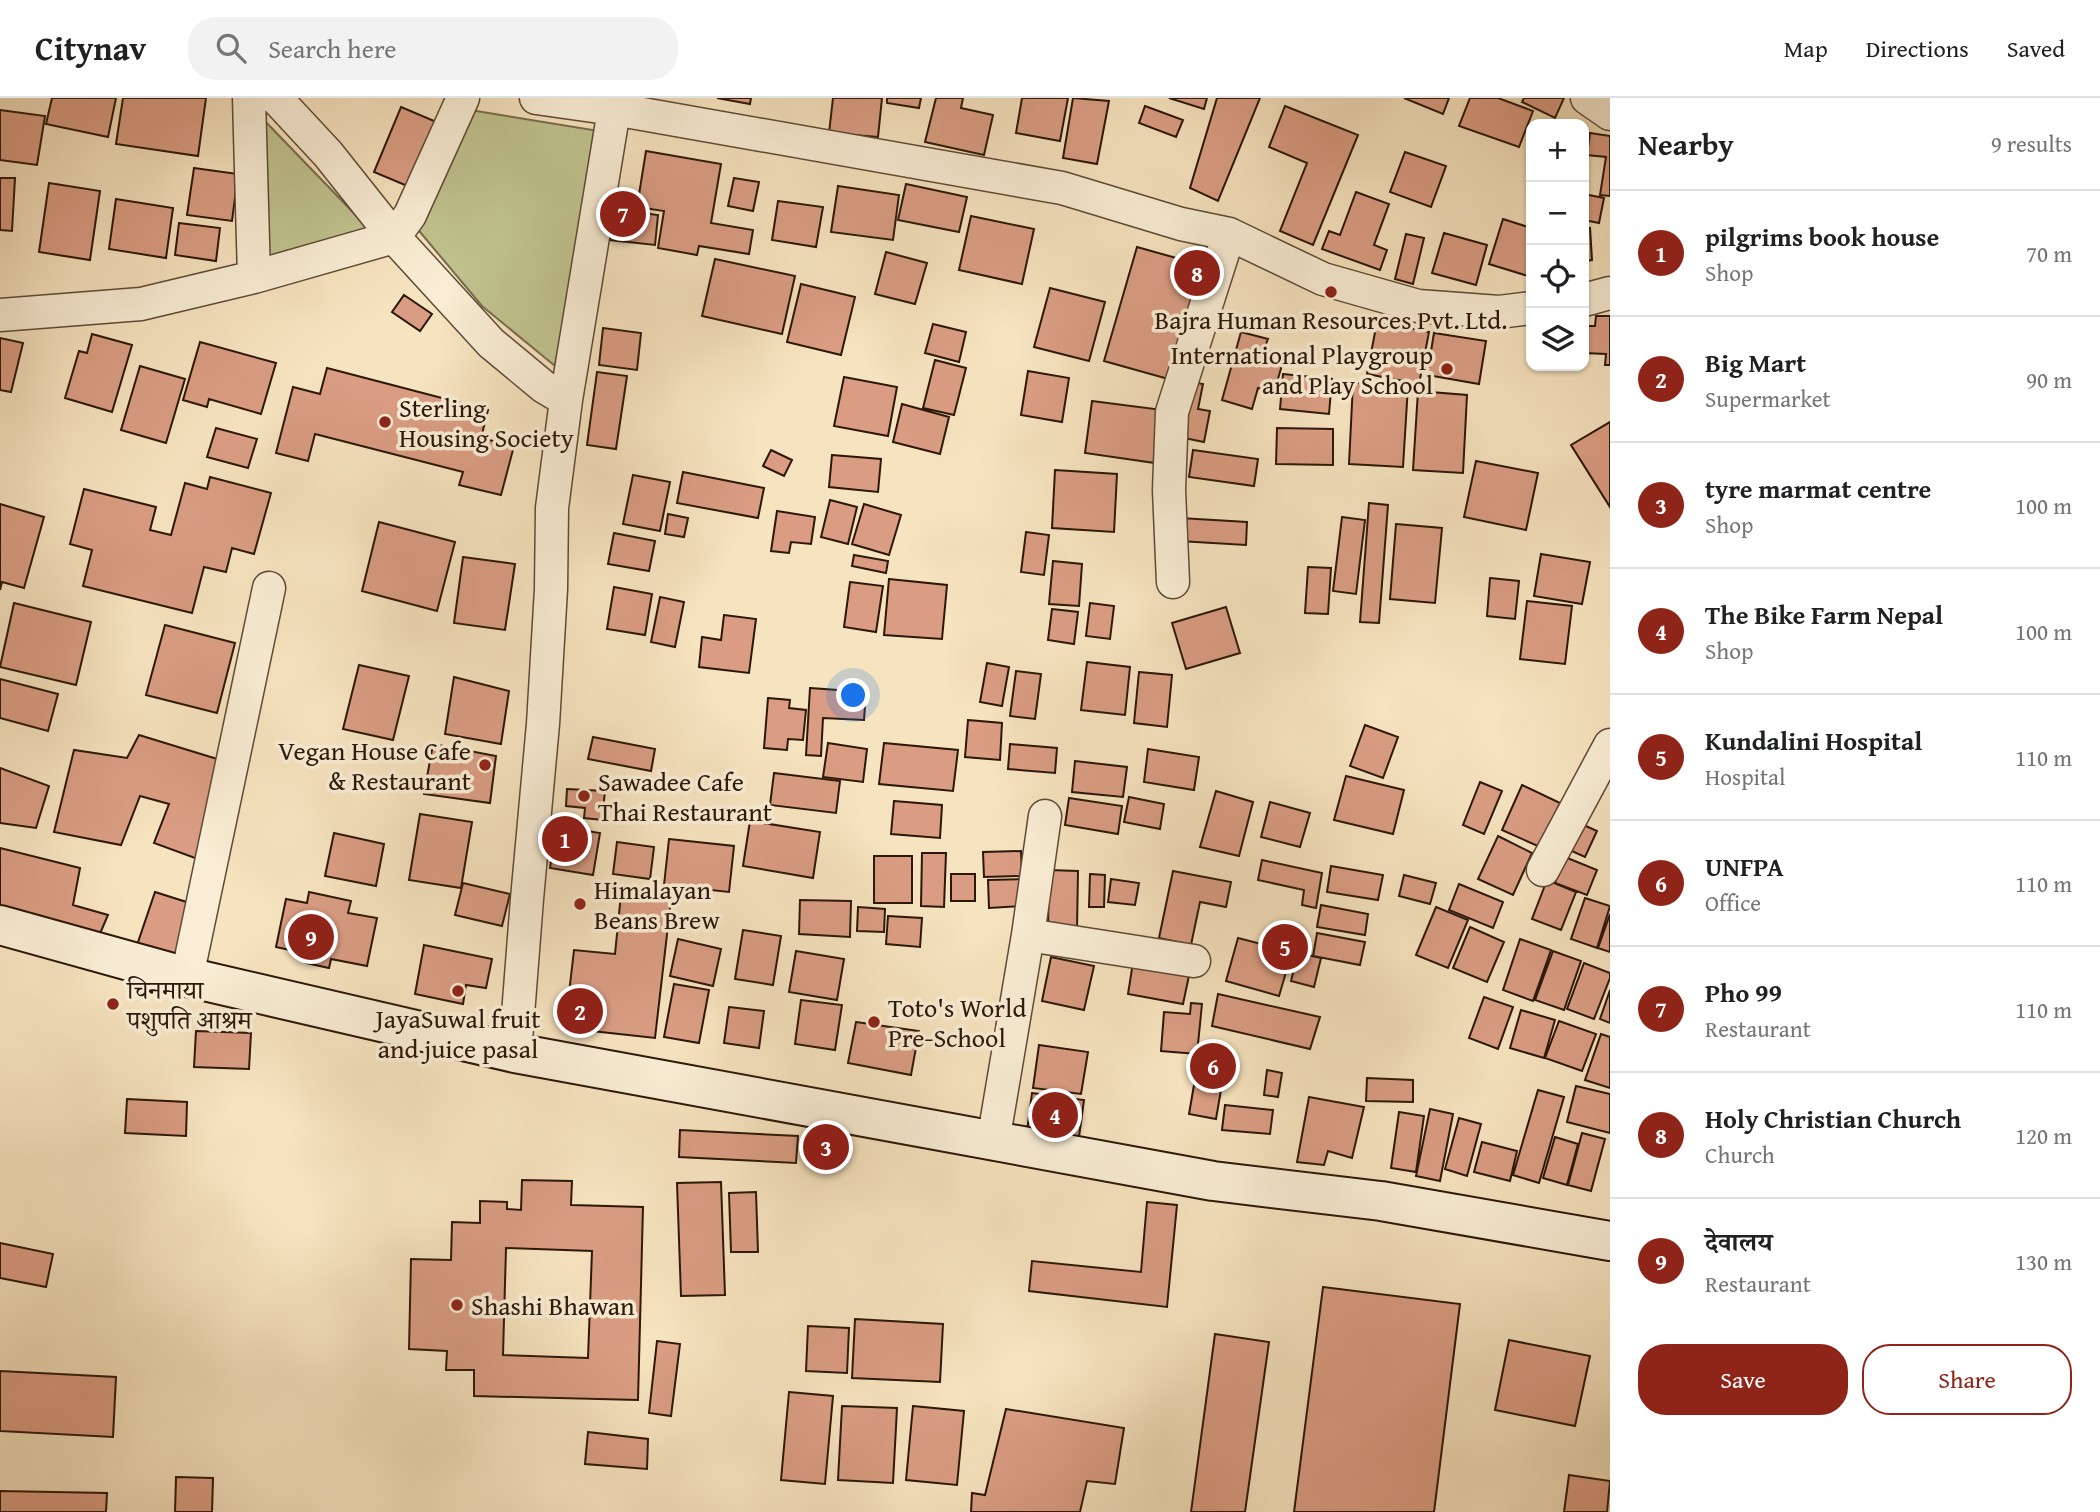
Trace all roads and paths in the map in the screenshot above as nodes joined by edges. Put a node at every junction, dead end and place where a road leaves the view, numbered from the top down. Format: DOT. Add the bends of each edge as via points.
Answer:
graph roads {
  1 [pos="248,98"];
  2 [pos="276,98"];
  3 [pos="463,98"];
  4 [pos="536,98"];
  5 [pos="1587,98"];
  6 [pos="615,103"];
  7 [pos="1610,114"];
  8 [pos="1229,234"];
  9 [pos="394,237"];
  10 [pos="254,277"];
  11 [pos="1610,293"];
  12 [pos="1589,299"];
  13 [pos="1526,309"];
  14 [pos="0,316"];
  15 [pos="566,400"];
  16 [pos="1173,582"];
  17 [pos="269,588"];
  18 [pos="1610,745"];
  19 [pos="1045,816"];
  20 [pos="1543,870"];
  21 [pos="0,925"];
  22 [pos="1028,935"];
  23 [pos="1194,961"];
  24 [pos="187,977"];
  25 [pos="516,1053"];
  26 [pos="993,1142"];
  27 [pos="1610,1241"];
  1 -- 10 [label="street"];
  2 -- 9 [label="street"];
  3 -- 9 [label="street" via="410,215"];
  4 -- 6 [label="street"];
  5 -- 7 [label="street"];
  6 -- 8 [label="street" via="1062,188"];
  6 -- 15 [label="street"];
  8 -- 13 [label="street" via="1323,279 1418,306 1499,312"];
  8 -- 16 [label="street" via="1172,412"];
  9 -- 10 [label="street"];
  9 -- 15 [label="street" via="491,343"];
  10 -- 14 [label="street" via="141,304"];
  11 -- 12 [label="street"];
  15 -- 25 [label="street" via="552,508 543,724"];
  17 -- 24 [label="street"];
  18 -- 20 [label="street"];
  19 -- 22 [label="street"];
  21 -- 24 [label="main road"];
  22 -- 23 [label="street"];
  22 -- 26 [label="street"];
  24 -- 25 [label="main road"];
  25 -- 26 [label="main road"];
  26 -- 27 [label="main road" via="1213,1181 1381,1201"];
}
